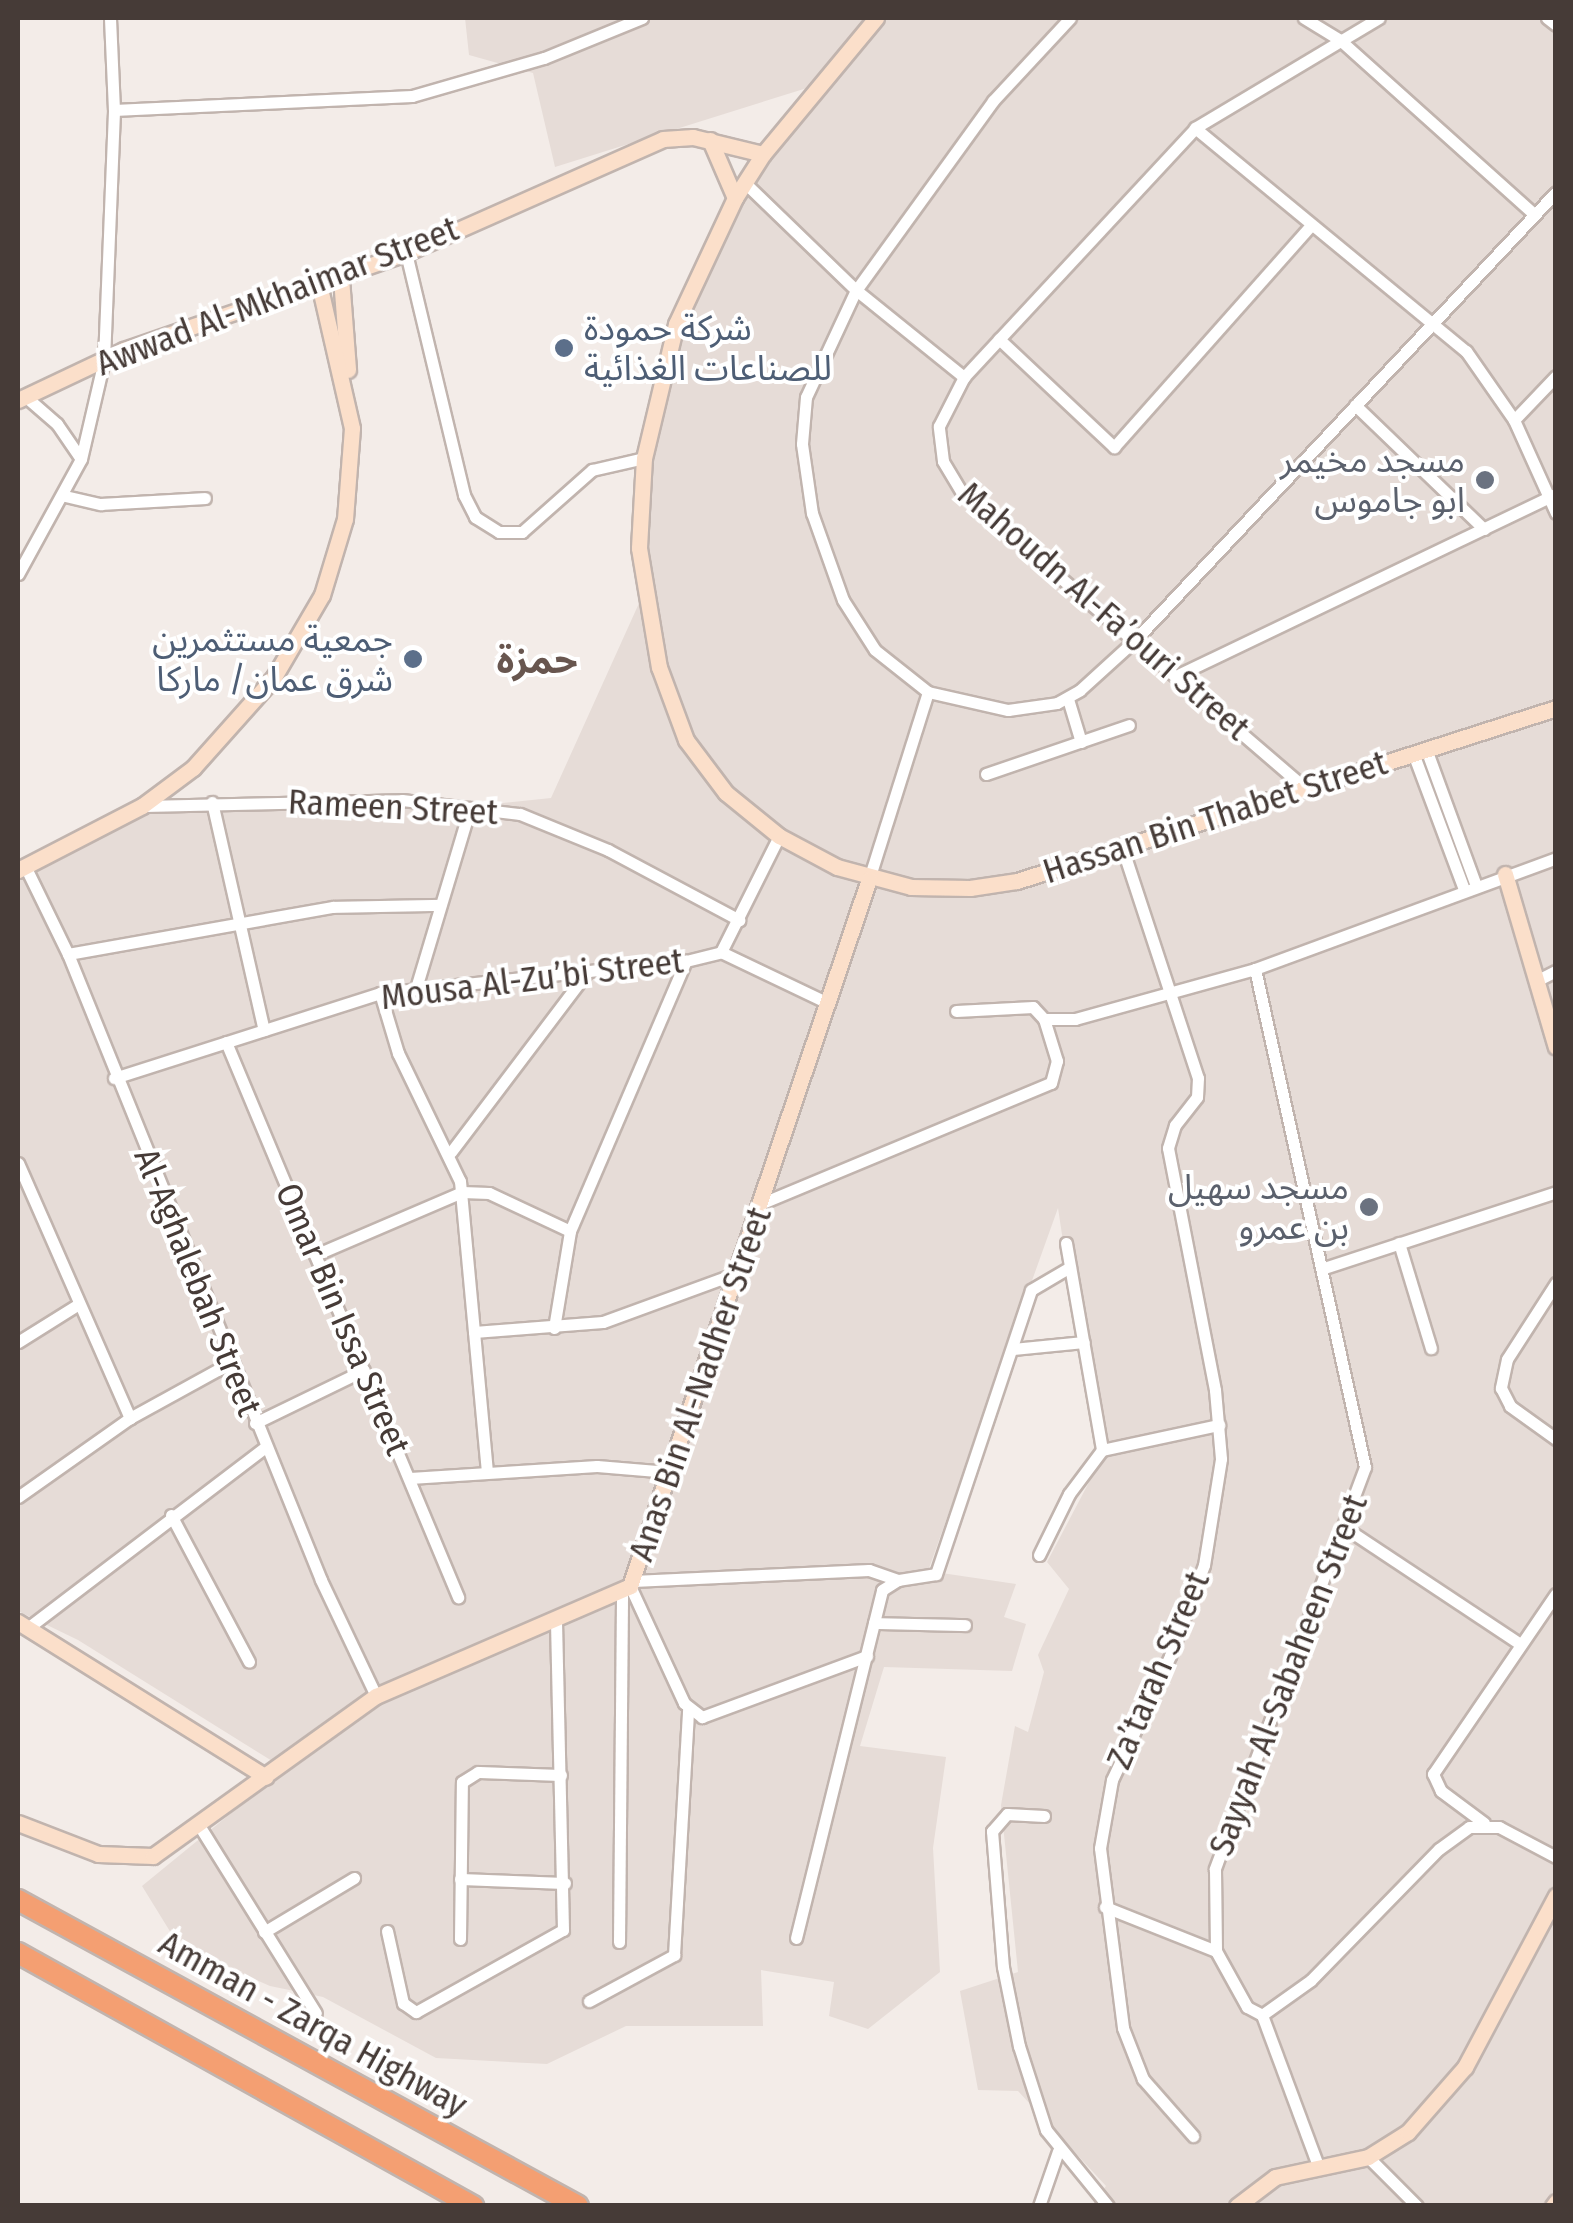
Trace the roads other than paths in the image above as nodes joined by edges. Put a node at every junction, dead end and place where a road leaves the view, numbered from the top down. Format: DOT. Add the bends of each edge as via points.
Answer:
graph roads {
  1 [pos="110,18"];
  2 [pos="642,18"];
  3 [pos="876,18"];
  4 [pos="1070,18"];
  5 [pos="1304,18"];
  6 [pos="1379,18"];
  7 [pos="1546,18"];
  8 [pos="1556,25"];
  9 [pos="1340,40"];
  10 [pos="114,110"];
  11 [pos="1195,128"];
  12 [pos="710,140"];
  13 [pos="763,154"];
  14 [pos="744,182"];
  15 [pos="1556,192"];
  16 [pos="735,198"];
  17 [pos="1534,214"];
  18 [pos="1311,226"];
  19 [pos="406,254"];
  20 [pos="341,278"];
  21 [pos="319,284"];
  22 [pos="856,290"];
  23 [pos="1438,321"];
  24 [pos="999,338"];
  25 [pos="104,360"];
  26 [pos="964,376"];
  27 [pos="1556,376"];
  28 [pos="22,399"];
  29 [pos="349,404"];
  30 [pos="1355,405"];
  31 [pos="1514,420"];
  32 [pos="644,458"];
  33 [pos="81,460"];
  34 [pos="65,496"];
  35 [pos="1552,496"];
  36 [pos="204,498"];
  37 [pos="1556,514"];
  38 [pos="1484,529"];
  39 [pos="18,574"];
  40 [pos="1136,639"];
  41 [pos="1180,674"];
  42 [pos="928,692"];
  43 [pos="1068,698"];
  44 [pos="1556,708"];
  45 [pos="1129,725"];
  46 [pos="1081,742"];
  47 [pos="1420,751"];
  48 [pos="986,774"];
  49 [pos="1306,788"];
  50 [pos="212,802"];
  51 [pos="142,806"];
  52 [pos="470,808"];
  53 [pos="778,836"];
  54 [pos="1122,847"];
  55 [pos="1556,858"];
  56 [pos="21,868"];
  57 [pos="1505,874"];
  58 [pos="869,879"];
  59 [pos="1469,885"];
  60 [pos="439,905"];
  61 [pos="739,920"];
  62 [pos="240,923"];
  63 [pos="721,952"];
  64 [pos="68,954"];
  65 [pos="686,961"];
  66 [pos="1255,969"];
  67 [pos="588,971"];
  68 [pos="1556,972"];
  69 [pos="1536,980"];
  70 [pos="416,988"];
  71 [pos="1170,992"];
  72 [pos="380,993"];
  73 [pos="828,1003"];
  74 [pos="956,1010"];
  75 [pos="1044,1019"];
  76 [pos="1075,1019"];
  77 [pos="264,1030"];
  78 [pos="226,1042"];
  79 [pos="1052,1043"];
  80 [pos="1556,1046"];
  81 [pos="114,1078"];
  82 [pos="451,1152"];
  83 [pos="18,1163"];
  84 [pos="462,1192"];
  85 [pos="1556,1192"];
  86 [pos="760,1204"];
  87 [pos="570,1231"];
  88 [pos="1066,1243"];
  89 [pos="1399,1244"];
  90 [pos="315,1255"];
  91 [pos="1070,1267"];
  92 [pos="1324,1268"];
  93 [pos="737,1273"];
  94 [pos="1556,1283"];
  95 [pos="77,1305"];
  96 [pos="554,1328"];
  97 [pos="474,1332"];
  98 [pos="18,1342"];
  99 [pos="1084,1342"];
  100 [pos="1430,1348"];
  101 [pos="1013,1349"];
  102 [pos="230,1363"];
  103 [pos="364,1370"];
  104 [pos="130,1418"];
  105 [pos="255,1423"];
  106 [pos="1220,1425"];
  107 [pos="1556,1439"];
  108 [pos="265,1447"];
  109 [pos="1102,1450"];
  110 [pos="487,1472"];
  111 [pos="669,1472"];
  112 [pos="410,1478"];
  113 [pos="18,1497"];
  114 [pos="170,1515"];
  115 [pos="1347,1529"];
  116 [pos="1039,1555"];
  117 [pos="898,1580"];
  118 [pos="628,1587"];
  119 [pos="1556,1594"];
  120 [pos="458,1598"];
  121 [pos="556,1618"];
  122 [pos="874,1624"];
  123 [pos="23,1625"];
  124 [pos="965,1625"];
  125 [pos="1520,1644"];
  126 [pos="867,1656"];
  127 [pos="249,1662"];
  128 [pos="376,1696"];
  129 [pos="688,1709"];
  130 [pos="561,1774"];
  131 [pos="266,1776"];
  132 [pos="1044,1816"];
  133 [pos="18,1823"];
  134 [pos="1484,1823"];
  135 [pos="200,1827"];
  136 [pos="1556,1857"];
  137 [pos="354,1878"];
  138 [pos="460,1879"];
  139 [pos="565,1883"];
  140 [pos="1556,1896"];
  141 [pos="18,1900"];
  142 [pos="1105,1908"];
  143 [pos="387,1931"];
  144 [pos="264,1932"];
  145 [pos="460,1938"];
  146 [pos="796,1938"];
  147 [pos="619,1942"];
  148 [pos="1216,1950"];
  149 [pos="18,1954"];
  150 [pos="589,2001"];
  151 [pos="316,2013"];
  152 [pos="1262,2015"];
  153 [pos="1194,2136"];
  154 [pos="1058,2151"];
  155 [pos="1368,2157"];
  156 [pos="1319,2168"];
  157 [pos="472,2206"];
  158 [pos="578,2206"];
  159 [pos="1039,2206"];
  160 [pos="1108,2206"];
  161 [pos="1237,2206"];
  162 [pos="1417,2206"];
  1 -- 10 [label="street"];
  2 -- 10 [label="street" via="544,58 412,96"];
  3 -- 13 [label="street, Hassan Bin Thabet Street"];
  4 -- 22 [label="street" via="993,101"];
  5 -- 9 [label="street"];
  6 -- 9 [label="street, Mahoudn Al-Fa’ouri Street"];
  7 -- 8 [label="street"];
  9 -- 11 [label="street, Mahoudn Al-Fa’ouri Street"];
  9 -- 17 [label="street"];
  10 -- 25 [label="street"];
  11 -- 18 [label="street"];
  11 -- 24 [label="street, Mahoudn Al-Fa’ouri Street"];
  12 -- 13 [label="street, Awwad Al-Mkhaimar Street"];
  12 -- 16 [label="street"];
  12 -- 19 [label="street, Awwad Al-Mkhaimar Street" via="662,139"];
  13 -- 14 [label="street, Hassan Bin Thabet Street"];
  14 -- 16 [label="street, Hassan Bin Thabet Street"];
  14 -- 22 [label="street"];
  15 -- 17 [label="street"];
  16 -- 32 [label="street, Hassan Bin Thabet Street" via="676,324"];
  17 -- 23 [label="street"];
  18 -- 23 [label="street"];
  18 -- 24 [label="street" via="1114,446"];
  19 -- 20 [label="street, Awwad Al-Mkhaimar Street"];
  19 -- 32 [label="street" via="464,496 475,517 499,532 522,532 592,470"];
  20 -- 21 [label="street, Awwad Al-Mkhaimar Street"];
  20 -- 29 [label="street"];
  21 -- 25 [label="street, Awwad Al-Mkhaimar Street"];
  21 -- 29 [label="street"];
  22 -- 26 [label="street"];
  22 -- 42 [label="street" via="806,397 802,444 812,513 863,635 894,669"];
  23 -- 30 [label="street"];
  23 -- 31 [label="street" via="1480,366"];
  24 -- 26 [label="street, Mahoudn Al-Fa’ouri Street"];
  25 -- 28 [label="street, Awwad Al-Mkhaimar Street"];
  25 -- 33 [label="street"];
  26 -- 40 [label="street, Mahoudn Al-Fa’ouri Street" via="940,426 950,476"];
  27 -- 31 [label="street"];
  28 -- 33 [label="street" via="56,424"];
  29 -- 51 [label="street" via="346,519 322,595 274,677 225,736"];
  30 -- 38 [label="street"];
  30 -- 40 [label="street"];
  31 -- 35 [label="street"];
  32 -- 53 [label="street, Hassan Bin Thabet Street" via="641,564 670,704 704,767"];
  33 -- 34 [label="street"];
  34 -- 36 [label="street" via="100,504"];
  34 -- 39 [label="street"];
  35 -- 37 [label="street"];
  35 -- 38 [label="street"];
  38 -- 41 [label="street"];
  40 -- 41 [label="street, Mahoudn Al-Fa’ouri Street"];
  40 -- 43 [label="street"];
  41 -- 49 [label="street, Mahoudn Al-Fa’ouri Street"];
  42 -- 43 [label="street" via="1008,710"];
  42 -- 58 [label="street, Anas Bin Al-Nadher Street"];
  43 -- 46 [label="street"];
  44 -- 47 [label="street, Hassan Bin Thabet Street"];
  45 -- 46 [label="street"];
  46 -- 48 [label="street"];
  47 -- 49 [label="street, Hassan Bin Thabet Street"];
  47 -- 59 [label="street"];
  49 -- 54 [label="street, Hassan Bin Thabet Street"];
  50 -- 51 [label="street, Rameen Street"];
  50 -- 52 [label="street, Rameen Street" via="402,800"];
  50 -- 62 [label="street"];
  51 -- 56 [label="street"];
  52 -- 60 [label="street"];
  52 -- 61 [label="street, Rameen Street" via="558,827"];
  53 -- 58 [label="street, Hassan Bin Thabet Street"];
  53 -- 61 [label="street, Mousa Al-Zu’bi Street"];
  54 -- 58 [label="street, Hassan Bin Thabet Street" via="994,886 941,889"];
  54 -- 71 [label="street, Za’tarah Street"];
  55 -- 57 [label="street"];
  56 -- 64 [label="street, Al-Aghalebah Street"];
  57 -- 59 [label="street"];
  57 -- 69 [label="street"];
  58 -- 73 [label="street, Anas Bin Al-Nadher Street"];
  59 -- 66 [label="street"];
  60 -- 62 [label="street" via="369,903"];
  60 -- 70 [label="street"];
  61 -- 63 [label="street, Mousa Al-Zu’bi Street"];
  62 -- 64 [label="street"];
  62 -- 77 [label="street"];
  63 -- 65 [label="street, Mousa Al-Zu’bi Street"];
  63 -- 73 [label="street, Mousa Al-Zu’bi Street"];
  64 -- 81 [label="street, Al-Aghalebah Street"];
  65 -- 67 [label="street, Mousa Al-Zu’bi Street"];
  65 -- 87 [label="street"];
  66 -- 71 [label="street"];
  66 -- 92 [label="street, Sayyah Al-Sabaheen Street"];
  67 -- 70 [label="street, Mousa Al-Zu’bi Street"];
  67 -- 82 [label="street"];
  68 -- 69 [label="street"];
  69 -- 80 [label="street"];
  70 -- 72 [label="street, Mousa Al-Zu’bi Street"];
  71 -- 76 [label="street"];
  71 -- 106 [label="street, Za’tarah Street" via="1198,1091 1168,1148"];
  72 -- 77 [label="street, Mousa Al-Zu’bi Street"];
  72 -- 82 [label="street" via="398,1053"];
  73 -- 86 [label="street, Anas Bin Al-Nadher Street"];
  74 -- 75 [label="street" via="1026,1004"];
  75 -- 76 [label="street"];
  75 -- 79 [label="street"];
  76 -- 79 [label="street"];
  77 -- 78 [label="street, Mousa Al-Zu’bi Street"];
  78 -- 81 [label="street, Mousa Al-Zu’bi Street"];
  78 -- 90 [label="street, Omar Bin Issa Street"];
  79 -- 86 [label="street" via="1058,1070 1038,1093"];
  81 -- 102 [label="street, Al-Aghalebah Street"];
  82 -- 84 [label="street"];
  83 -- 95 [label="street"];
  84 -- 87 [label="street" via="489,1193"];
  84 -- 90 [label="street"];
  84 -- 97 [label="street"];
  85 -- 89 [label="street"];
  86 -- 93 [label="street, Anas Bin Al-Nadher Street"];
  87 -- 96 [label="street"];
  88 -- 91 [label="street"];
  89 -- 92 [label="street"];
  89 -- 100 [label="street"];
  90 -- 103 [label="street, Omar Bin Issa Street"];
  91 -- 99 [label="street"];
  91 -- 101 [label="street" via="1035,1284"];
  92 -- 115 [label="street, Sayyah Al-Sabaheen Street" via="1364,1453"];
  93 -- 96 [label="street" via="631,1316"];
  93 -- 111 [label="street, Anas Bin Al-Nadher Street"];
  94 -- 107 [label="street" via="1507,1359 1501,1388 1510,1406"];
  95 -- 98 [label="street"];
  95 -- 104 [label="street"];
  96 -- 97 [label="street"];
  97 -- 110 [label="street"];
  99 -- 101 [label="street"];
  99 -- 109 [label="street"];
  101 -- 117 [label="street" via="942,1564 924,1581"];
  102 -- 104 [label="street"];
  102 -- 105 [label="street, Al-Aghalebah Street"];
  103 -- 105 [label="street"];
  103 -- 112 [label="street, Omar Bin Issa Street"];
  104 -- 113 [label="street"];
  105 -- 108 [label="street, Al-Aghalebah Street"];
  106 -- 109 [label="street"];
  106 -- 142 [label="street, Za’tarah Street" via="1204,1565 1106,1798 1100,1848"];
  108 -- 114 [label="street"];
  108 -- 128 [label="street, Al-Aghalebah Street"];
  109 -- 116 [label="street" via="1076,1483"];
  110 -- 111 [label="street" via="612,1466"];
  110 -- 112 [label="street"];
  111 -- 118 [label="street, Anas Bin Al-Nadher Street"];
  112 -- 120 [label="street, Omar Bin Issa Street"];
  114 -- 123 [label="street"];
  114 -- 127 [label="street"];
  115 -- 125 [label="street"];
  115 -- 148 [label="street, Sayyah Al-Sabaheen Street" via="1227,1827 1212,1890"];
  117 -- 118 [label="street" via="869,1570"];
  117 -- 122 [label="street" via="882,1590"];
  118 -- 121 [label="street, Anas Bin Al-Nadher Street"];
  118 -- 129 [label="street"];
  118 -- 147 [label="street"];
  119 -- 125 [label="street"];
  121 -- 128 [label="street, Anas Bin Al-Nadher Street"];
  121 -- 130 [label="street"];
  122 -- 124 [label="street"];
  122 -- 126 [label="street"];
  123 -- 131 [label="street"];
  125 -- 134 [label="street" via="1433,1774 1441,1790"];
  126 -- 129 [label="street" via="710,1717"];
  126 -- 146 [label="street"];
  128 -- 131 [label="street, Anas Bin Al-Nadher Street"];
  129 -- 150 [label="street" via="674,1956"];
  130 -- 138 [label="street" via="478,1772 466,1778 460,1788"];
  130 -- 139 [label="street"];
  131 -- 135 [label="street, Anas Bin Al-Nadher Street"];
  132 -- 154 [label="street" via="1008,1814 991,1836 1003,1967 1019,2046"];
  133 -- 135 [label="street, Anas Bin Al-Nadher Street" via="98,1854 135,1859 168,1850"];
  134 -- 136 [label="street"];
  134 -- 152 [label="street" via="1439,1849 1312,1980"];
  135 -- 144 [label="street"];
  137 -- 144 [label="street"];
  138 -- 139 [label="street"];
  138 -- 145 [label="street"];
  139 -- 143 [label="street" via="560,1934 416,2012 403,2003"];
  140 -- 155 [label="street" via="1452,2086 1408,2132"];
  141 -- 158 [label="highway, Amman - Zarqa Highway"];
  142 -- 148 [label="street"];
  142 -- 153 [label="street, Za’tarah Street" via="1123,2028 1143,2079"];
  144 -- 151 [label="street"];
  148 -- 152 [label="street, Sayyah Al-Sabaheen Street" via="1248,2007"];
  149 -- 157 [label="highway"];
  152 -- 156 [label="street, Sayyah Al-Sabaheen Street"];
  154 -- 159 [label="street"];
  154 -- 160 [label="street"];
  155 -- 156 [label="street"];
  155 -- 162 [label="street"];
  156 -- 161 [label="street" via="1274,2177"];
}
